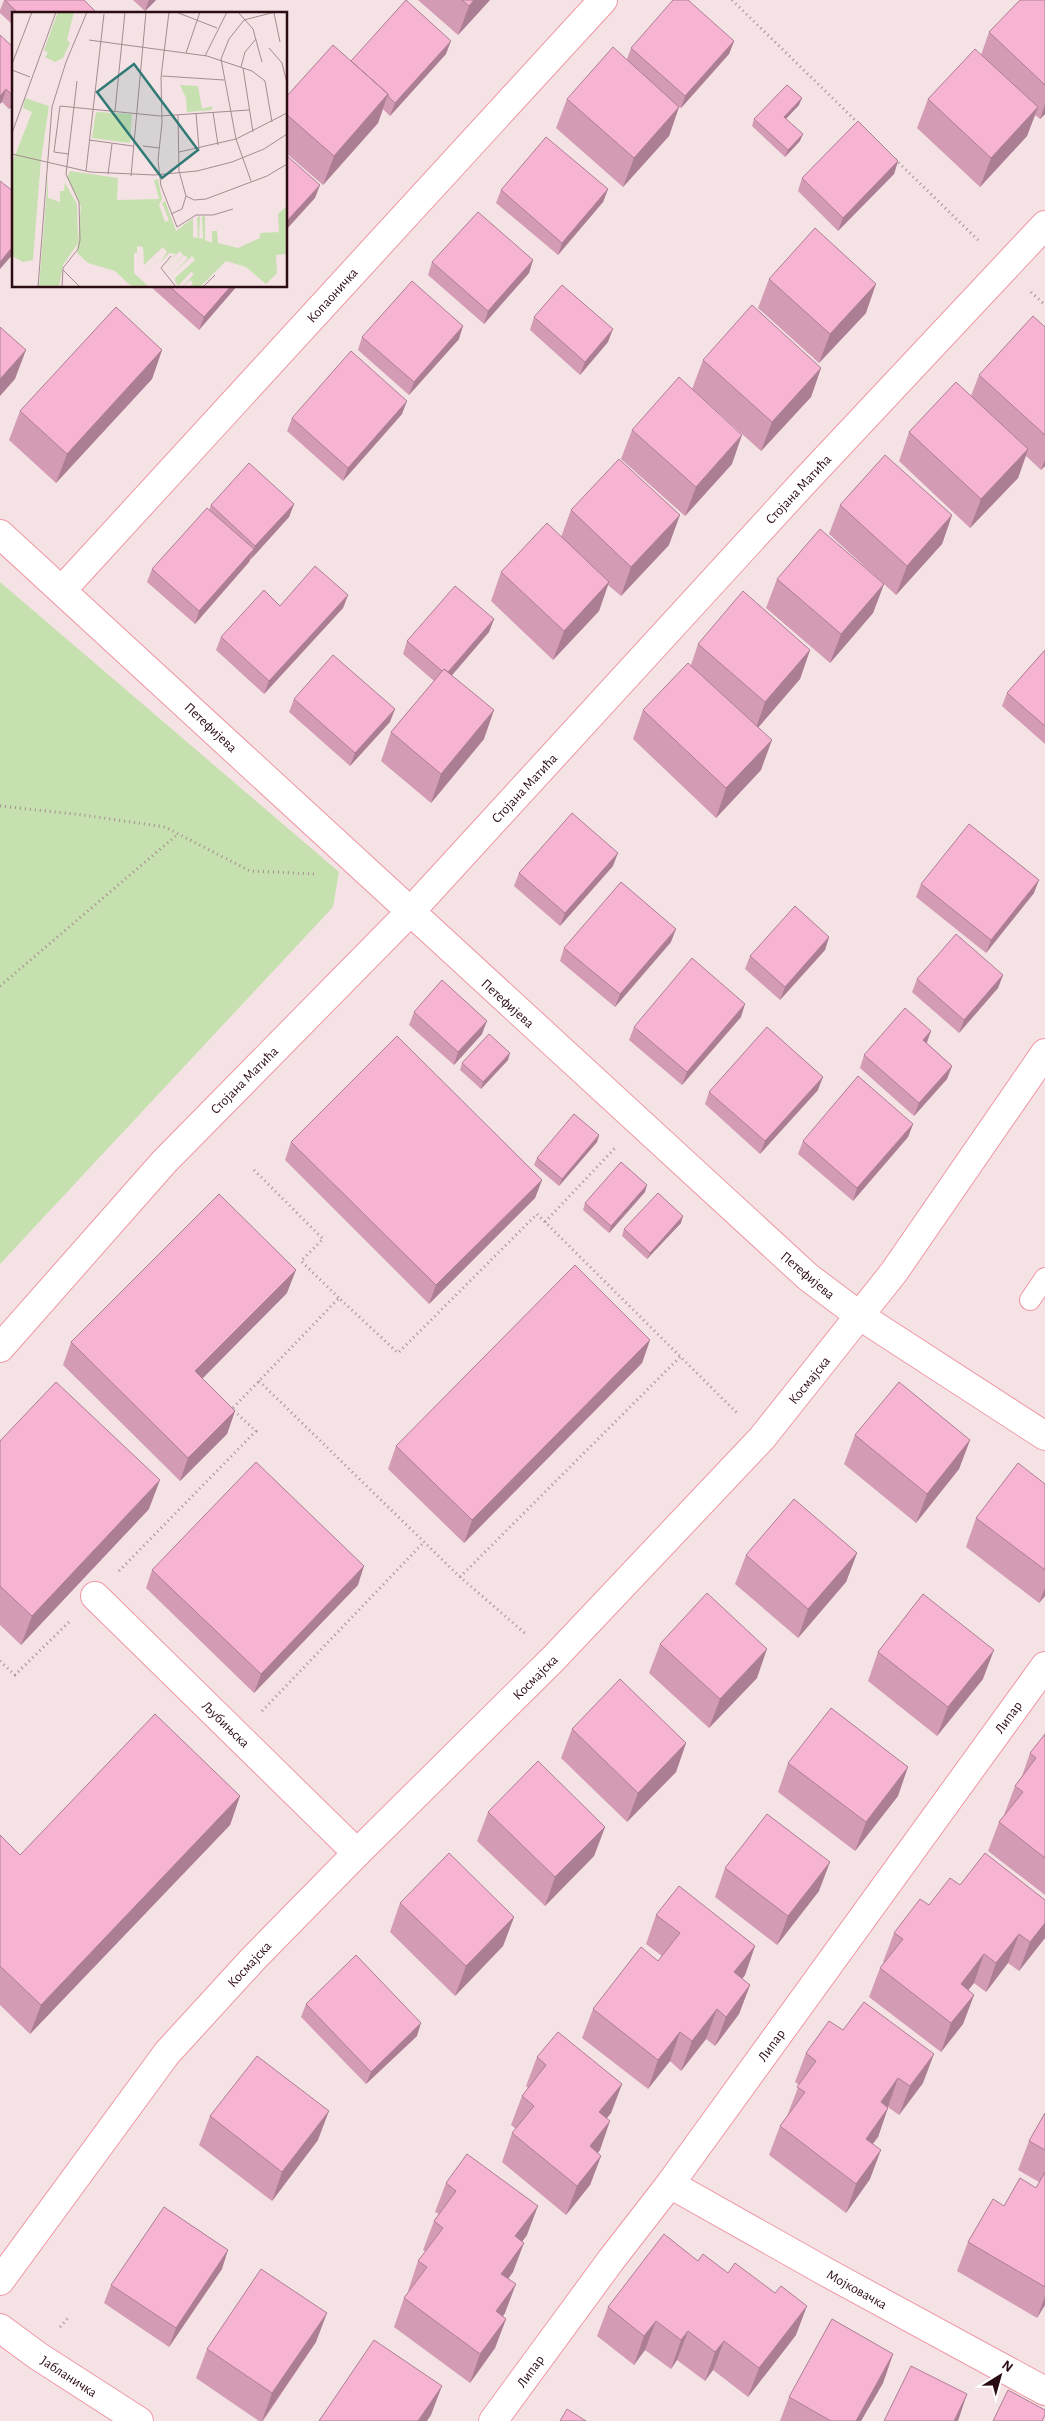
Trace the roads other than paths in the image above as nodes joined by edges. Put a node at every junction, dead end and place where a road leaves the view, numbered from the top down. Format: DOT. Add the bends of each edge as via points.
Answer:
graph roads {
  1 [pos="603,0"];
  2 [pos="1045,225"];
  3 [pos="0,534"];
  4 [pos="62,590"];
  5 [pos="410,912"];
  6 [pos="1045,1053"];
  7 [pos="1045,1278"];
  8 [pos="1030,1300"];
  9 [pos="860,1316"];
  10 [pos="0,1348"];
  11 [pos="1045,1436"];
  12 [pos="95,1596"];
  13 [pos="1045,1666"];
  14 [pos="357,1853"];
  15 [pos="670,2184"];
  16 [pos="0,2281"];
  17 [pos="0,2328"];
  18 [pos="1045,2391"];
  19 [pos="139,2421"];
  20 [pos="493,2421"];
  1 -- 4 [label="street, Копаоничка"];
  2 -- 5 [label="street, Стојана Матића"];
  3 -- 4 [label="street, Петефијева"];
  4 -- 5 [label="street, Петефијева"];
  5 -- 9 [label="street, Петефијева" via="808,1277"];
  5 -- 10 [label="street, Стојана Матића" via="164,1162"];
  6 -- 9 [label="street, Космајска"];
  7 -- 8 [label="lane"];
  9 -- 11 [label="street, Петефијева"];
  9 -- 14 [label="street, Космајска" via="762,1438 554,1658"];
  12 -- 14 [label="street, Љубињска"];
  13 -- 15 [label="street, Липар"];
  14 -- 16 [label="street, Космајска" via="254,1958 168,2053"];
  15 -- 18 [label="street, Мојковачка"];
  15 -- 20 [label="street, Липар"];
  17 -- 19 [label="street, Јабланичка"];
}
